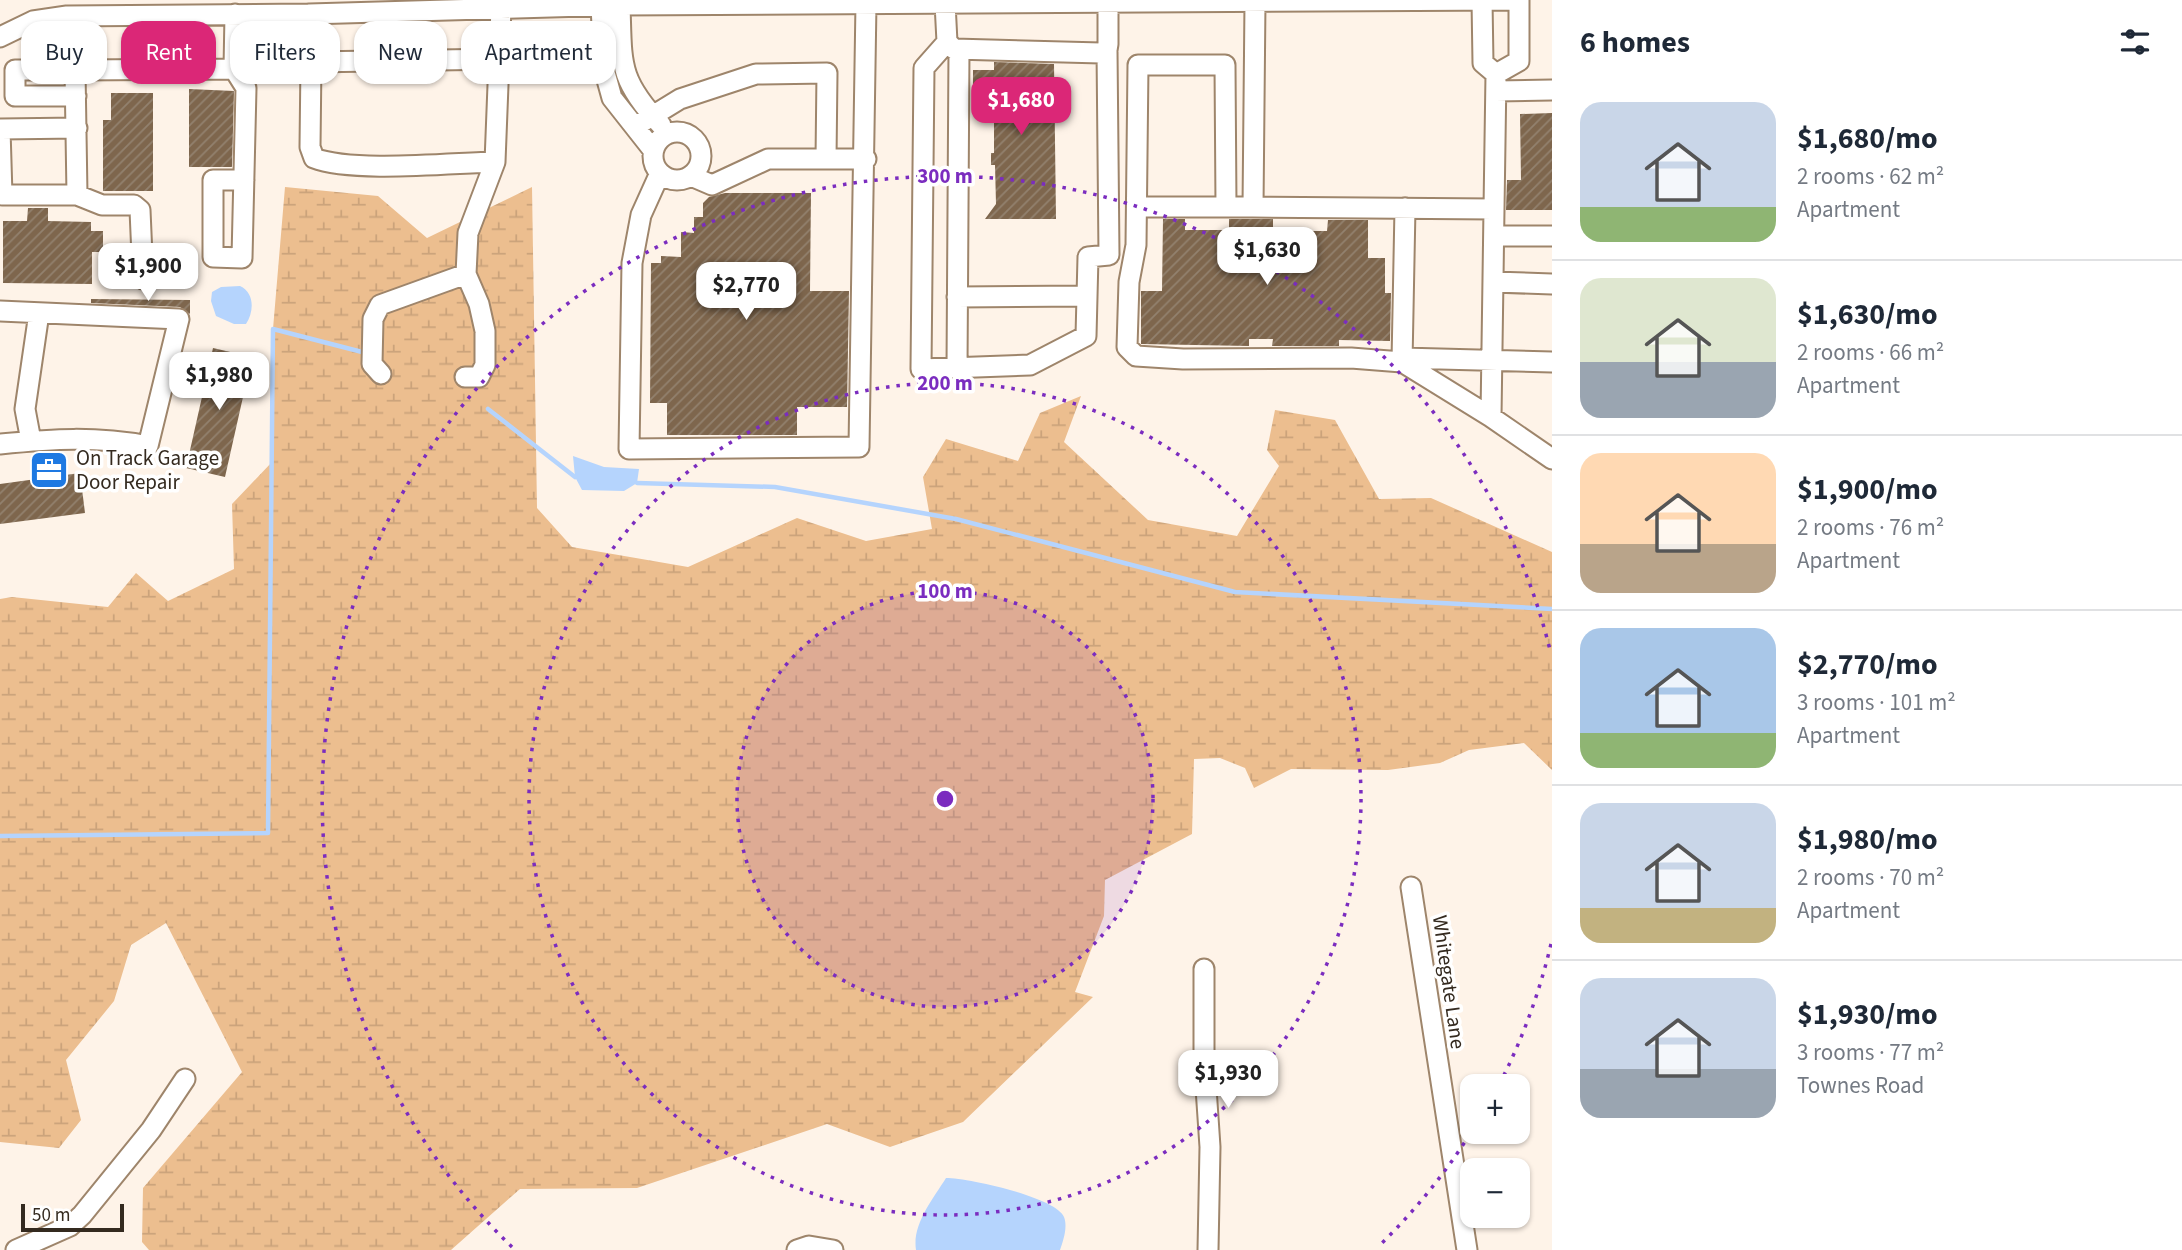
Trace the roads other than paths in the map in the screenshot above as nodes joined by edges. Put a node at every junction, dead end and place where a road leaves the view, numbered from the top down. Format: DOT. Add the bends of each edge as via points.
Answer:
graph roads {
  1 [pos="1482,0"];
  2 [pos="1512,0"];
  3 [pos="1519,0"];
  4 [pos="1255,2"];
  5 [pos="866,3"];
  6 [pos="945,3"];
  7 [pos="1108,4"];
  8 [pos="611,5"];
  9 [pos="501,8"];
  10 [pos="309,14"];
  11 [pos="235,15"];
  12 [pos="235,21"];
  13 [pos="309,21"];
  14 [pos="501,21"];
  15 [pos="0,37"];
  16 [pos="953,46"];
  17 [pos="1107,50"];
  18 [pos="461,60"];
  19 [pos="340,62"];
  20 [pos="230,69"];
  21 [pos="21,70"];
  22 [pos="107,70"];
  23 [pos="1496,83"];
  24 [pos="76,84"];
  25 [pos="243,84"];
  26 [pos="311,84"];
  27 [pos="500,84"];
  28 [pos="1552,90"];
  29 [pos="76,96"];
  30 [pos="653,117"];
  31 [pos="636,126"];
  32 [pos="77,128"];
  33 [pos="1,129"];
  34 [pos="668,133"];
  35 [pos="653,150"];
  36 [pos="827,159"];
  37 [pos="866,159"];
  38 [pos="495,162"];
  39 [pos="660,173"];
  40 [pos="691,176"];
  41 [pos="244,180"];
  42 [pos="77,195"];
  43 [pos="1253,206"];
  44 [pos="1137,207"];
  45 [pos="1226,207"];
  46 [pos="1405,208"];
  47 [pos="1494,209"];
  48 [pos="1494,236"];
  49 [pos="1552,236"];
  50 [pos="466,274"];
  51 [pos="143,279"];
  52 [pos="1493,282"];
  53 [pos="1552,284"];
  54 [pos="1087,296"];
  55 [pos="957,297"];
  56 [pos="0,311"];
  57 [pos="39,313"];
  58 [pos="1402,360"];
  59 [pos="1492,360"];
  60 [pos="1552,362"];
  61 [pos="957,368"];
  62 [pos="381,374"];
  63 [pos="465,377"];
  64 [pos="1491,417"];
  65 [pos="30,441"];
  66 [pos="0,444"];
  67 [pos="1552,459"];
  68 [pos="1411,887"];
  69 [pos="1204,969"];
  70 [pos="185,1079"];
  71 [pos="16,1250"];
  72 [pos="797,1250"];
  73 [pos="832,1250"];
  74 [pos="1208,1250"];
  75 [pos="1468,1250"];
  1 -- 2 [label="street"];
  1 -- 4 [label="street"];
  1 -- 23 [label="street" via="1483,63"];
  3 -- 23 [label="street" via="1519,61"];
  4 -- 7 [label="street"];
  4 -- 43 [label="street"];
  5 -- 6 [label="street"];
  5 -- 8 [label="street"];
  5 -- 37 [label="street"];
  6 -- 7 [label="street"];
  6 -- 16 [label="street"];
  7 -- 17 [label="street"];
  8 -- 9 [label="street"];
  8 -- 30 [label="street" via="626,81"];
  8 -- 31 [label="street" via="607,79 612,98"];
  9 -- 10 [label="street"];
  9 -- 14 [label="street"];
  10 -- 11 [label="street"];
  10 -- 13 [label="street"];
  11 -- 12 [label="street"];
  11 -- 15 [label="street" via="67,16 33,21"];
  16 -- 17 [label="street"];
  16 -- 55 [label="street"];
  16 -- 61 [label="street" via="924,68 921,369"];
  17 -- 54 [label="street" via="1109,255 1088,257"];
  18 -- 19 [label="street"];
  20 -- 22 [label="street"];
  21 -- 29 [label="street" via="15,70 15,96"];
  23 -- 28 [label="street"];
  23 -- 47 [label="street"];
  24 -- 29 [label="street"];
  25 -- 41 [label="street"];
  26 -- 38 [label="street" via="314,158 357,164"];
  27 -- 38 [label="street"];
  29 -- 32 [label="street"];
  30 -- 31 [label="street"];
  30 -- 34 [label="street"];
  30 -- 36 [label="street" via="680,99 756,75 827,73"];
  31 -- 35 [label="street"];
  32 -- 33 [label="street"];
  32 -- 42 [label="street"];
  33 -- 42 [label="street" via="2,195"];
  34 -- 35 [label="street"];
  34 -- 40 [label="street" via="684,132 700,148 700,163"];
  35 -- 39 [label="street"];
  36 -- 37 [label="street"];
  36 -- 40 [label="street" via="768,159 712,185"];
  37 -- 39 [label="street" via="859,447 629,449 632,263 641,215"];
  38 -- 50 [label="street" via="468,233"];
  39 -- 40 [label="street" via="675,180"];
  42 -- 51 [label="street" via="102,205 134,205 140,210"];
  43 -- 45 [label="street"];
  43 -- 46 [label="street"];
  44 -- 45 [label="street"];
  44 -- 45 [label="street" via="1138,65 1225,65"];
  44 -- 58 [label="street" via="1127,347 1136,356"];
  46 -- 47 [label="street"];
  46 -- 58 [label="street"];
  47 -- 48 [label="street"];
  48 -- 49 [label="street"];
  48 -- 52 [label="street"];
  50 -- 62 [label="street" via="380,305 373,319 372,363"];
  50 -- 63 [label="street" via="485,331 485,365 479,377"];
  52 -- 53 [label="street"];
  52 -- 59 [label="street"];
  54 -- 55 [label="street"];
  54 -- 61 [label="street" via="1086,336 1030,365"];
  55 -- 61 [label="street"];
  56 -- 57 [label="street"];
  57 -- 65 [label="street" via="25,409"];
  57 -- 65 [label="street" via="179,319 148,446 106,438"];
  58 -- 59 [label="street"];
  58 -- 64 [label="street"];
  59 -- 60 [label="street"];
  59 -- 64 [label="street"];
  64 -- 67 [label="street"];
  65 -- 66 [label="street"];
  68 -- 75 [label="street, Whitegate Lane"];
  69 -- 74 [label="street"];
  70 -- 71 [label="street" via="96,1199 69,1226"];
  72 -- 73 [label="street" via="809,1246"];
}
